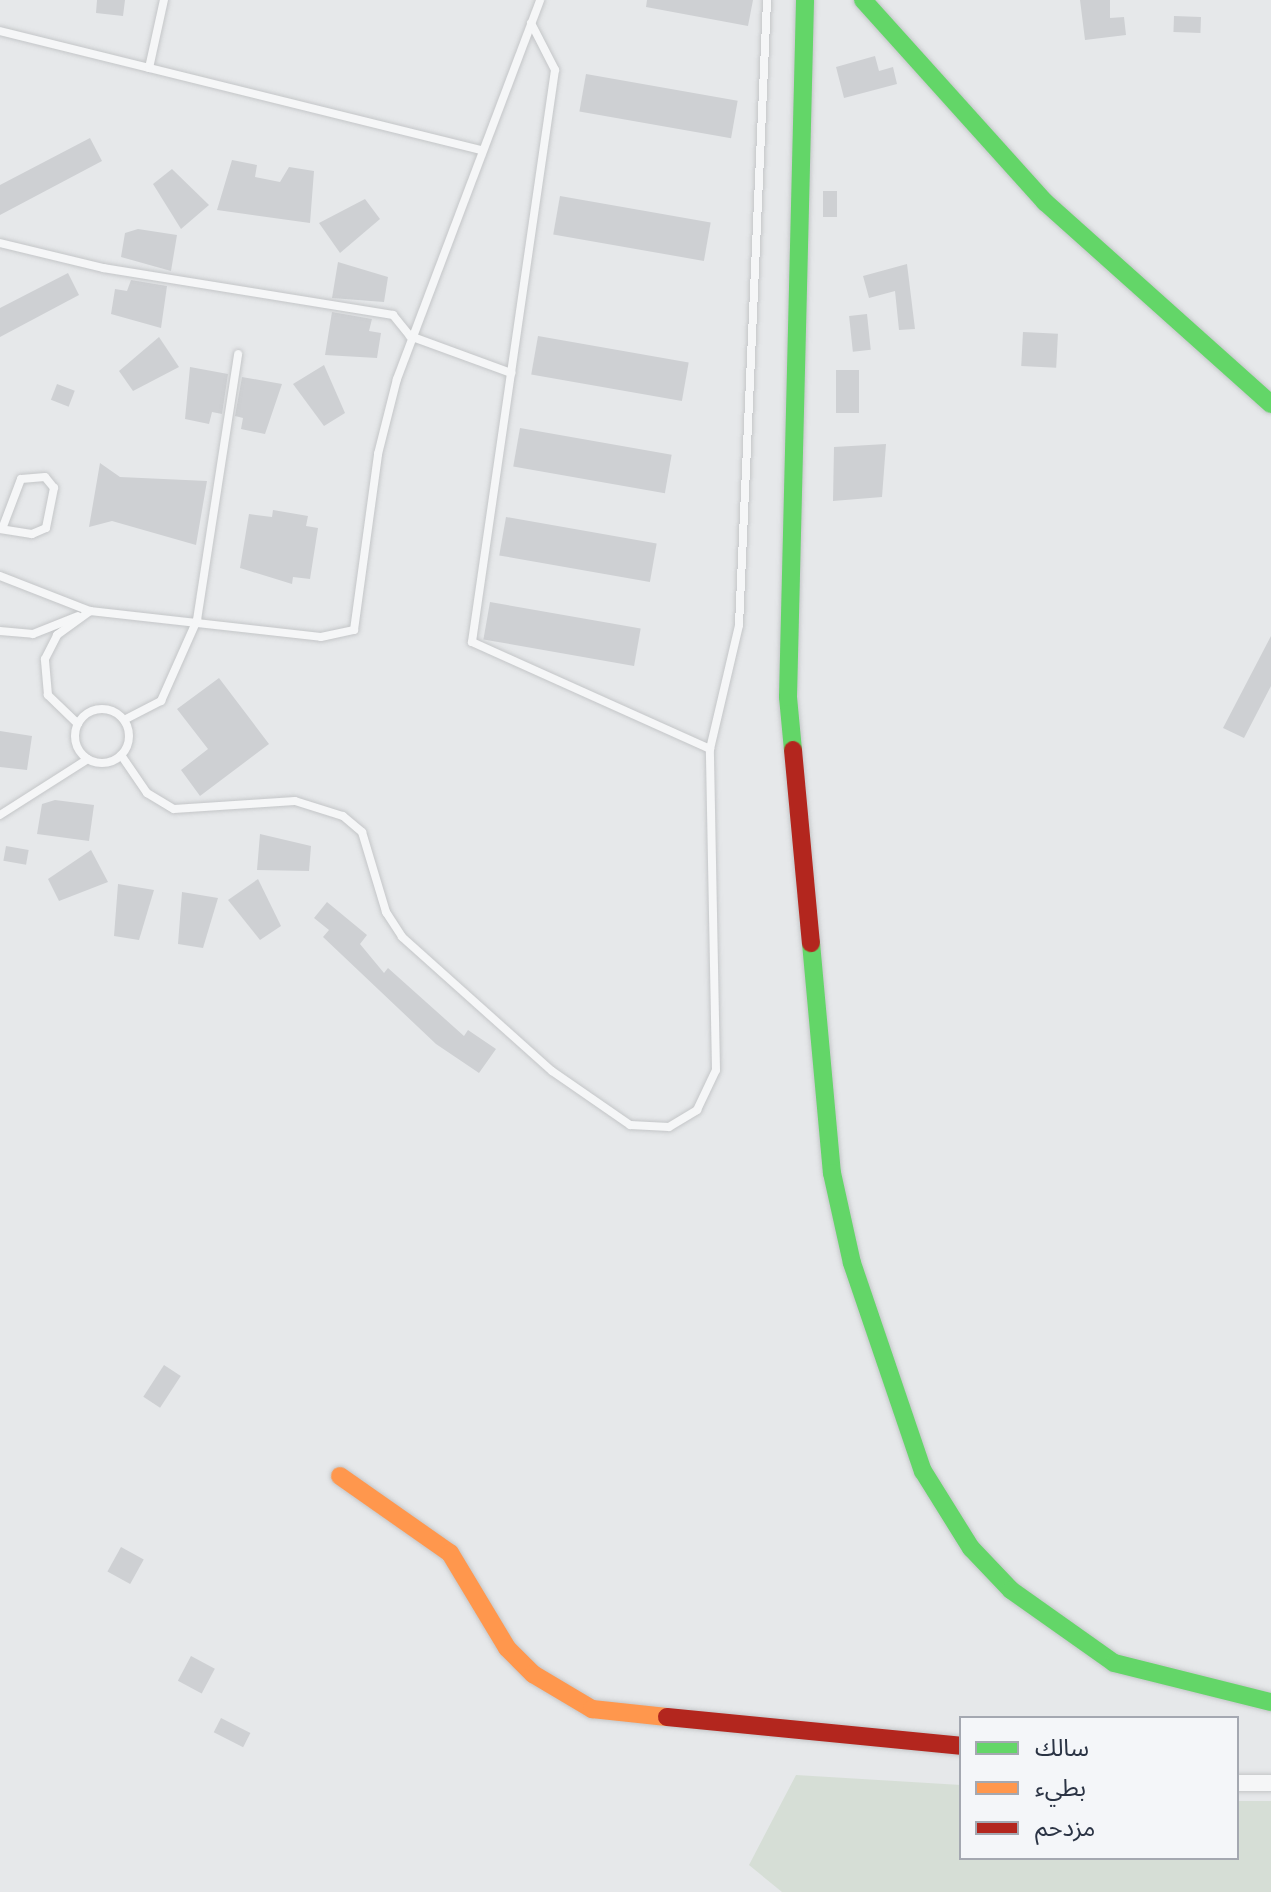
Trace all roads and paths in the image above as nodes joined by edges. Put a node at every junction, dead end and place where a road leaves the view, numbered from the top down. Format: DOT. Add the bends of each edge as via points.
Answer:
graph roads {
  1 [pos="164,0"];
  2 [pos="540,0"];
  3 [pos="767,0"];
  4 [pos="805,0"];
  5 [pos="863,0"];
  6 [pos="531,23"];
  7 [pos="0,31"];
  8 [pos="149,68"];
  9 [pos="482,150"];
  10 [pos="0,243"];
  11 [pos="410,336"];
  12 [pos="238,354"];
  13 [pos="511,373"];
  14 [pos="1271,404"];
  15 [pos="1,529"];
  16 [pos="0,576"];
  17 [pos="90,611"];
  18 [pos="197,620"];
  19 [pos="0,631"];
  20 [pos="124,720"];
  21 [pos="78,724"];
  22 [pos="710,749"];
  23 [pos="121,755"];
  24 [pos="88,759"];
  25 [pos="0,815"];
  26 [pos="340,1476"];
  27 [pos="1271,1702"];
  28 [pos="959,1746"];
  29 [pos="1239,1783"];
  30 [pos="1271,1783"];
  1 -- 8 [label="lane"];
  2 -- 6 [label="lane"];
  3 -- 22 [label="lane" via="739,625"];
  4 -- 27 [label="main road" via="788,697 832,1173 852,1263 923,1471 971,1548 1011,1590 1114,1663"];
  5 -- 14 [label="main road" via="1045,202"];
  6 -- 9 [label="lane"];
  6 -- 13 [label="lane" via="555,70"];
  7 -- 8 [label="lane"];
  8 -- 9 [label="lane"];
  9 -- 11 [label="lane"];
  10 -- 11 [label="lane" via="103,268 393,315"];
  11 -- 13 [label="lane"];
  11 -- 18 [label="lane" via="378,454 354,630 321,637"];
  12 -- 18 [label="lane"];
  13 -- 22 [label="lane" via="472,642"];
  15 -- 15 [label="lane" via="32,534 46,528 54,488 45,477 26,475 16,484"];
  16 -- 17 [label="lane"];
  17 -- 18 [label="lane"];
  17 -- 19 [label="lane" via="33,634"];
  17 -- 21 [label="lane" via="57,635 45,659 48,695"];
  18 -- 20 [label="lane" via="161,701"];
  20 -- 21 [label="lane" via="100,709"];
  20 -- 23 [label="lane" via="129,738"];
  21 -- 24 [label="lane" via="76,744"];
  22 -- 23 [label="lane" via="716,1070 697,1110 669,1127 630,1125 602,1112 402,937 386,912 362,832 343,816 295,801 174,809 147,793"];
  23 -- 24 [label="lane" via="105,763"];
  24 -- 25 [label="lane"];
  26 -- 28 [label="main road" via="450,1553 507,1648 533,1674 592,1709"];
  29 -- 30 [label="street"];
}
